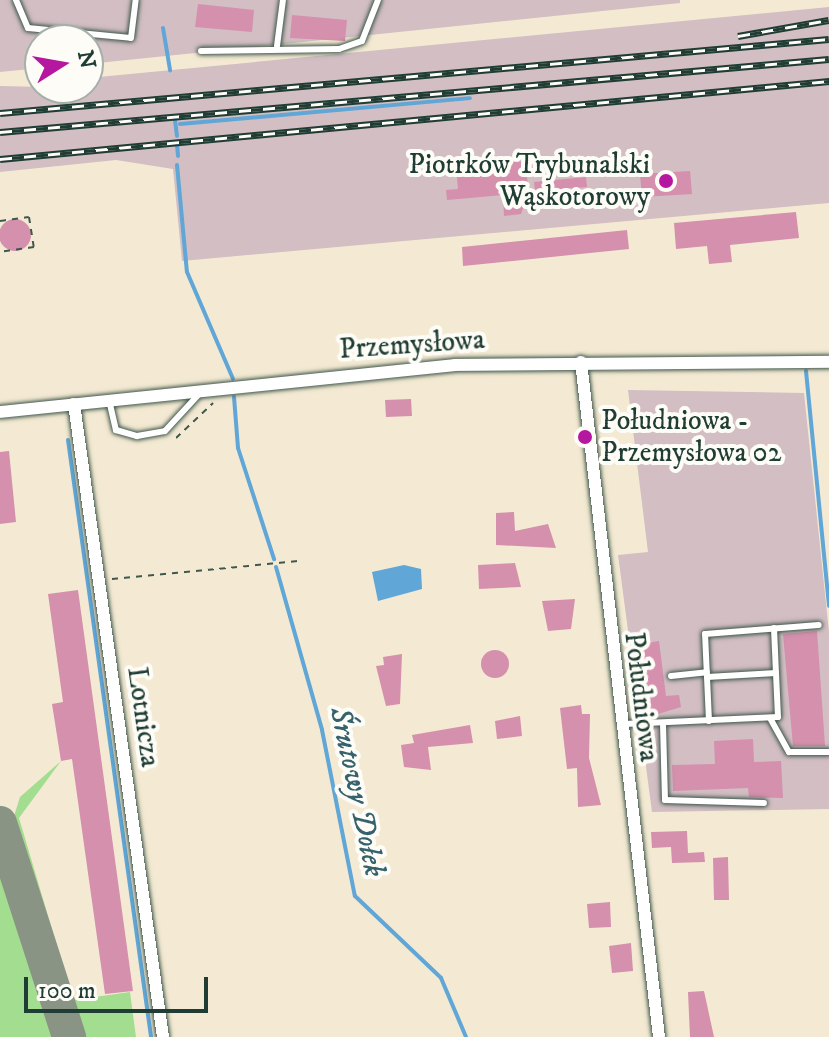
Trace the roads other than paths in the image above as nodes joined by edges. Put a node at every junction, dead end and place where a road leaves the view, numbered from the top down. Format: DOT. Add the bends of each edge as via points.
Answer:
graph roads {
  1 [pos="16,0"];
  2 [pos="136,0"];
  3 [pos="283,0"];
  4 [pos="378,0"];
  5 [pos="277,46"];
  6 [pos="201,51"];
  7 [pos="581,362"];
  8 [pos="829,362"];
  9 [pos="203,389"];
  10 [pos="109,400"];
  11 [pos="74,404"];
  12 [pos="0,412"];
  13 [pos="819,625"];
  14 [pos="774,628"];
  15 [pos="776,673"];
  16 [pos="707,674"];
  17 [pos="671,676"];
  18 [pos="770,718"];
  19 [pos="709,721"];
  20 [pos="620,724"];
  21 [pos="663,724"];
  22 [pos="829,752"];
  23 [pos="764,803"];
  24 [pos="163,1037"];
  25 [pos="659,1037"];
  1 -- 2 [label="lane" via="28,28 131,38"];
  3 -- 5 [label="lane"];
  4 -- 5 [label="lane" via="362,41 339,49"];
  5 -- 6 [label="lane"];
  7 -- 8 [label="street, Przemysłowa"];
  7 -- 9 [label="street, Przemysłowa" via="427,367"];
  7 -- 20 [label="street, Południowa"];
  9 -- 10 [label="street, Przemysłowa"];
  9 -- 10 [label="lane" via="168,430 137,436 116,430"];
  10 -- 11 [label="street, Przemysłowa"];
  11 -- 12 [label="street, Przemysłowa"];
  11 -- 24 [label="street, Lotnicza"];
  13 -- 14 [label="lane"];
  14 -- 15 [label="lane"];
  14 -- 16 [label="lane" via="705,634"];
  15 -- 16 [label="lane"];
  15 -- 18 [label="lane" via="778,717"];
  16 -- 17 [label="lane"];
  16 -- 19 [label="lane"];
  18 -- 19 [label="lane"];
  18 -- 22 [label="lane" via="789,752"];
  19 -- 21 [label="lane"];
  20 -- 21 [label="lane"];
  20 -- 25 [label="street, Południowa"];
  21 -- 23 [label="lane" via="665,800"];
}
